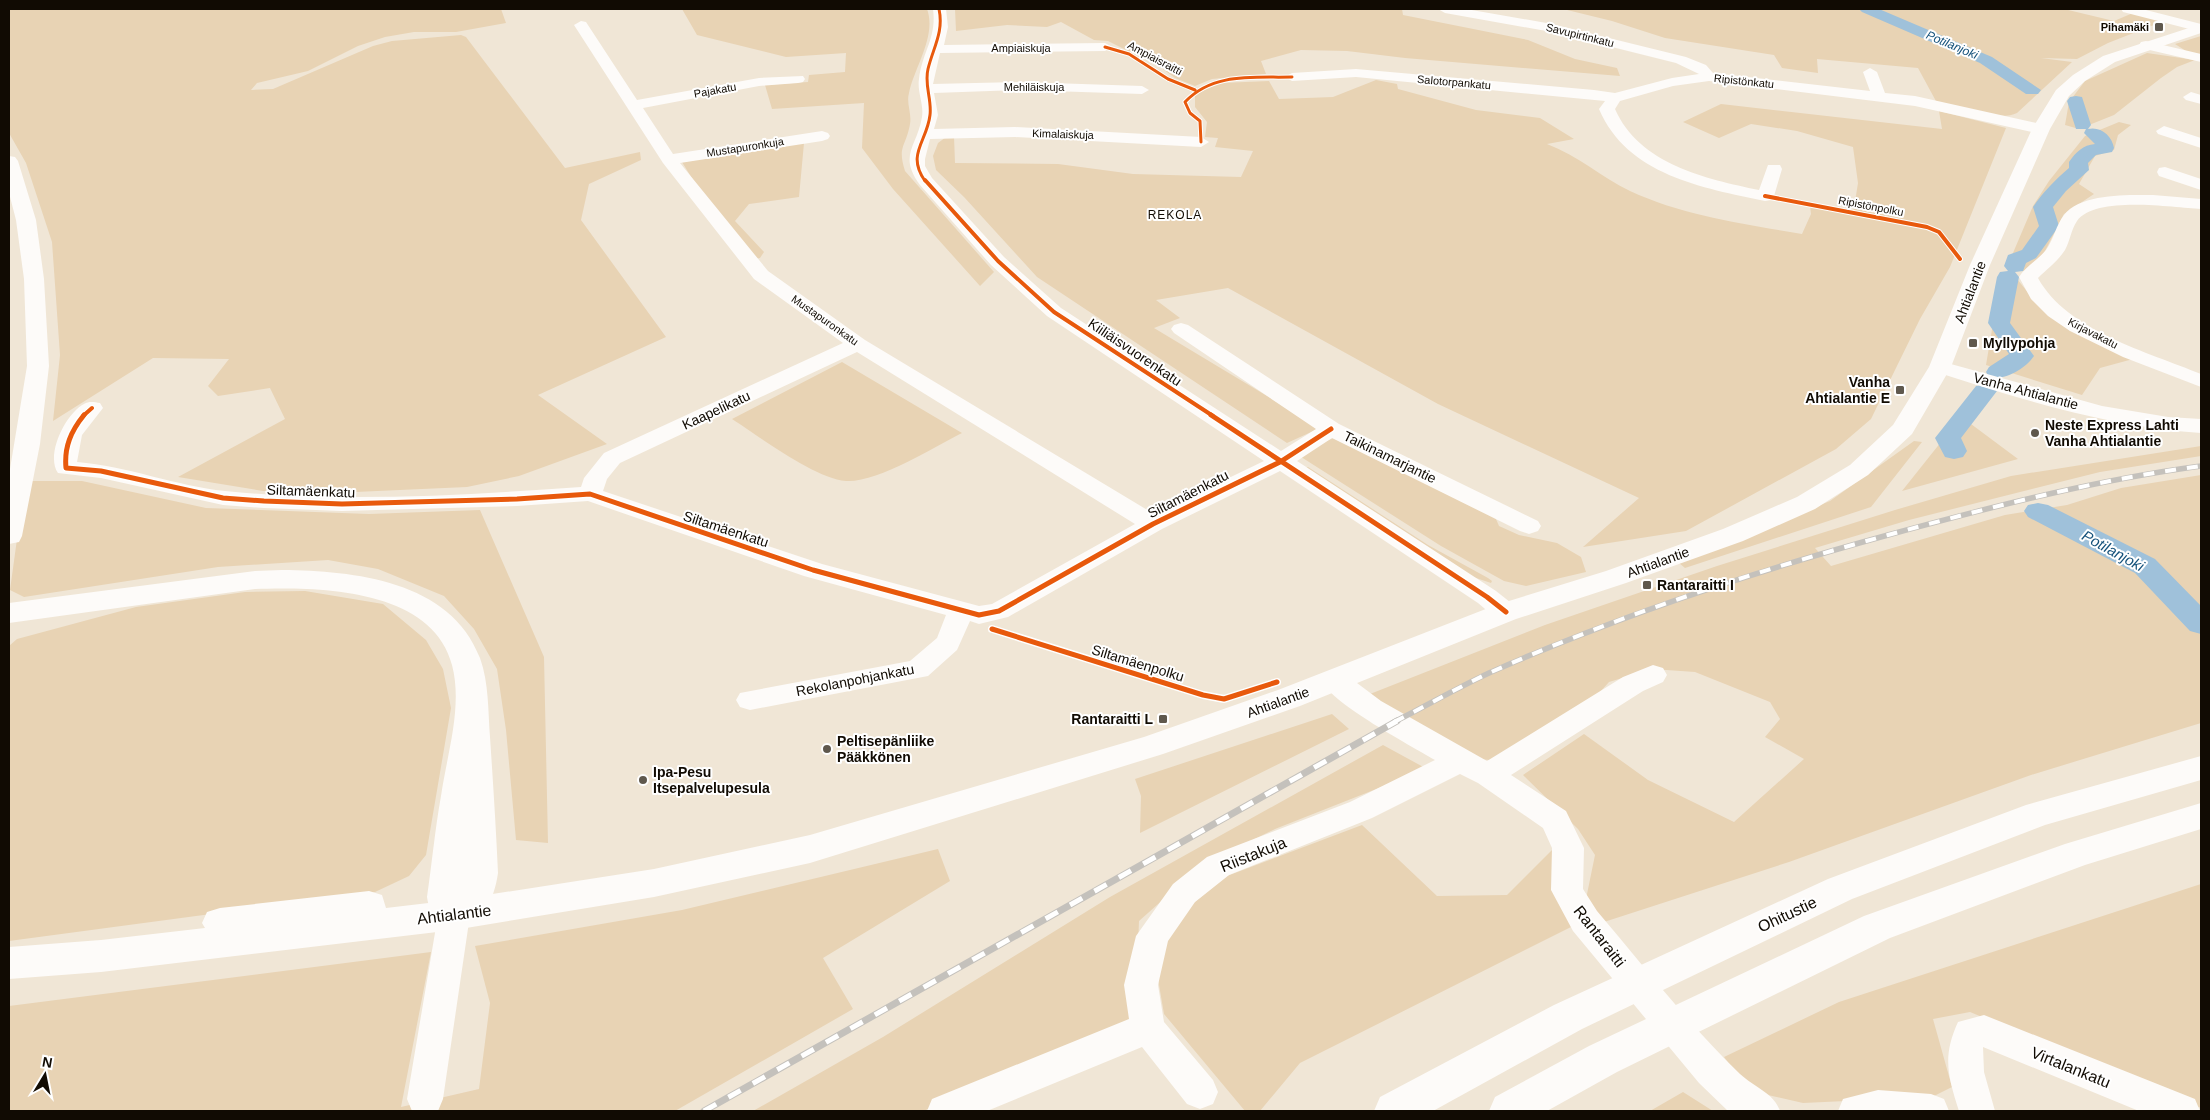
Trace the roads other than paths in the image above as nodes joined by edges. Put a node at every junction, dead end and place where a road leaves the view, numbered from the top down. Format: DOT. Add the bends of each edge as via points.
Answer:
graph roads {
  1 [pos="939,9"];
  2 [pos="1445,9"];
  3 [pos="2128,9"];
  4 [pos="581,25"];
  5 [pos="2201,28"];
  6 [pos="2146,45"];
  7 [pos="1105,47"];
  8 [pos="936,49"];
  9 [pos="2201,58"];
  10 [pos="1870,72"];
  11 [pos="1292,77"];
  12 [pos="1709,78"];
  13 [pos="798,79"];
  14 [pos="926,89"];
  15 [pos="1142,90"];
  16 [pos="1879,96"];
  17 [pos="1615,98"];
  18 [pos="633,105"];
  19 [pos="2040,129"];
  20 [pos="2164,131"];
  21 [pos="925,134"];
  22 [pos="822,136"];
  23 [pos="1201,142"];
  24 [pos="2201,143"];
  25 [pos="669,160"];
  26 [pos="9,162"];
  27 [pos="1774,169"];
  28 [pos="2165,172"];
  29 [pos="2201,185"];
  30 [pos="2201,204"];
  31 [pos="34,309"];
  32 [pos="1182,329"];
  33 [pos="858,344"];
  34 [pos="1940,367"];
  35 [pos="2201,381"];
  36 [pos="92,408"];
  37 [pos="2201,426"];
  38 [pos="1331,429"];
  39 [pos="9,442"];
  40 [pos="1280,462"];
  41 [pos="590,494"];
  42 [pos="1153,524"];
  43 [pos="1529,526"];
  44 [pos="9,536"];
  45 [pos="209,586"];
  46 [pos="960,612"];
  47 [pos="1506,612"];
  48 [pos="9,613"];
  49 [pos="9,630"];
  50 [pos="1653,675"];
  51 [pos="1335,681"];
  52 [pos="750,700"];
  53 [pos="1474,768"];
  54 [pos="2201,768"];
  55 [pos="2201,816"];
  56 [pos="459,902"];
  57 [pos="9,950"];
  58 [pos="9,963"];
  59 [pos="1148,1028"];
  60 [pos="1200,1092"];
  61 [pos="425,1099"];
  62 [pos="945,1111"];
  63 [pos="1394,1111"];
  64 [pos="1509,1111"];
  65 [pos="1762,1111"];
  66 [pos="1856,1111"];
  67 [pos="1930,1111"];
  68 [pos="1977,1111"];
  69 [pos="2182,1111"];
  1 -- 8 [label="street, Kiiliäisvuorenkatu" via="941,34"];
  2 -- 12 [label="street, Savupirtinkatu" via="1552,28 1681,60 1701,68"];
  3 -- 5 [label="street"];
  4 -- 18 [label="street, Mustapuronkatu"];
  5 -- 6 [label="main road, Ahtialantie"];
  6 -- 9 [label="street"];
  6 -- 19 [label="main road, Ahtialantie" via="2109,59 2079,78 2062,92"];
  7 -- 8 [label="street, Ampiaiskuja"];
  8 -- 14 [label="street, Kiiliäisvuorenkatu" via="925,79"];
  10 -- 16 [label="street"];
  11 -- 17 [label="street, Salotorpankatu" via="1356,73"];
  12 -- 16 [label="street, Ripistönkatu"];
  12 -- 17 [label="street, Ripistönkatu" via="1672,82"];
  13 -- 18 [label="street, Pajakatu" via="759,82"];
  14 -- 15 [label="street, Mehiläiskuja" via="1021,86"];
  14 -- 21 [label="street, Kiiliäisvuorenkatu" via="930,113"];
  16 -- 19 [label="street, Ripistönkatu"];
  17 -- 27 [label="street" via="1607,109 1612,122 1657,165 1692,180 1765,196"];
  18 -- 25 [label="street, Mustapuronkatu"];
  19 -- 34 [label="main road, Ahtialantie" via="1980,265"];
  20 -- 24 [label="street"];
  21 -- 23 [label="street, Kimalaiskuja" via="1015,132"];
  21 -- 40 [label="street, Kiiliäisvuorenkatu" via="918,151 918,168 1007,273 1054,312"];
  22 -- 25 [label="street, Mustapuronkuja"];
  25 -- 33 [label="street, Mustapuronkatu" via="761,275"];
  26 -- 31 [label="main road" via="26,220 34,279"];
  28 -- 29 [label="street"];
  30 -- 35 [label="street, Kirjavakatu" via="2099,201 2088,205 2071,216 2055,251 2028,277 2031,286 2058,315 2086,332"];
  31 -- 39 [label="main road"];
  31 -- 44 [label="main road" via="38,366"];
  32 -- 38 [label="street, Taikinamarjantie"];
  33 -- 41 [label="street, Kaapelikatu" via="612,458 596,478"];
  33 -- 42 [label="street, Mustapuronkatu"];
  34 -- 37 [label="street, Vanha Ahtialantie" via="2114,415"];
  34 -- 47 [label="main road, Ahtialantie" via="1903,429 1859,470 1806,503 1616,577"];
  36 -- 41 [label="street, Siltamäenkatu" via="79,418 68,443 64,454 66,468 101,471 223,498 342,504"];
  38 -- 40 [label="street, Siltamäenkatu"];
  38 -- 43 [label="street, Taikinamarjantie"];
  40 -- 42 [label="street, Siltamäenkatu"];
  40 -- 47 [label="street, Kiiliäisvuorenkatu"];
  41 -- 46 [label="street, Siltamäenkatu" via="813,570"];
  42 -- 46 [label="street, Siltamäenkatu" via="999,612 979,615"];
  45 -- 48 [label="main road"];
  45 -- 49 [label="main road"];
  45 -- 56 [label="main road" via="255,580 325,579 382,590 410,601 451,632 468,668 481,873"];
  46 -- 52 [label="street, Rekolanpohjankatu" via="948,644 918,669"];
  47 -- 51 [label="main road, Ahtialantie"];
  50 -- 53 [label="street, Riistakuja"];
  51 -- 53 [label="street, Rantaraitti" via="1371,708"];
  51 -- 56 [label="main road, Ahtialantie" via="1152,746 891,825"];
  53 -- 59 [label="street, Riistakuja" via="1218,866 1184,893 1153,936 1141,984"];
  53 -- 65 [label="street, Rantaraitti" via="1555,820 1568,848 1567,890 1585,921 1712,1071 1740,1098"];
  54 -- 63 [label="main road, Ohitustie" via="2038,814 1840,889 1568,1018"];
  55 -- 64 [label="main road" via="2077,854 1877,927 1603,1059"];
  56 -- 57 [label="main road, Ahtialantie" via="128,934"];
  56 -- 58 [label="main road, Ahtialantie" via="101,956"];
  56 -- 61 [label="street"];
  59 -- 60 [label="street"];
  59 -- 62 [label="street"];
  66 -- 67 [label="street" via="1878,1107"];
  68 -- 69 [label="street, Virtalankatu" via="1966,1071 1965,1042 1970,1033 1984,1031"];
}
